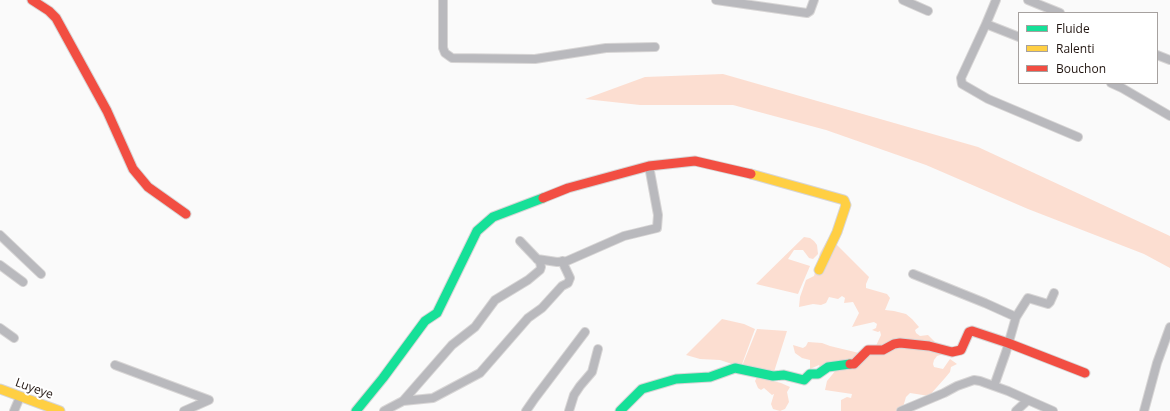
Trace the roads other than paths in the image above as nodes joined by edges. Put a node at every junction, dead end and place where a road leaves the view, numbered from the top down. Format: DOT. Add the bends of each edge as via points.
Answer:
graph roads {
  1 [pos="32,0"];
  2 [pos="443,0"];
  3 [pos="716,0"];
  4 [pos="814,0"];
  5 [pos="903,0"];
  6 [pos="996,0"];
  7 [pos="1028,0"];
  8 [pos="928,11"];
  9 [pos="1058,12"];
  10 [pos="986,24"];
  11 [pos="1018,37"];
  12 [pos="655,47"];
  13 [pos="1158,55"];
  14 [pos="1170,60"];
  15 [pos="1113,84"];
  16 [pos="1170,116"];
  17 [pos="1078,136"];
  18 [pos="649,166"];
  19 [pos="186,214"];
  20 [pos="0,235"];
  21 [pos="520,241"];
  22 [pos="537,259"];
  23 [pos="562,261"];
  24 [pos="0,265"];
  25 [pos="819,270"];
  26 [pos="41,274"];
  27 [pos="913,274"];
  28 [pos="24,282"];
  29 [pos="1054,293"];
  30 [pos="1016,317"];
  31 [pos="1170,327"];
  32 [pos="0,328"];
  33 [pos="585,332"];
  34 [pos="14,338"];
  35 [pos="1008,343"];
  36 [pos="598,350"];
  37 [pos="115,365"];
  38 [pos="1085,373"];
  39 [pos="994,386"];
  40 [pos="0,389"];
  41 [pos="20,397"];
  42 [pos="1028,400"];
  43 [pos="403,401"];
  44 [pos="14,411"];
  45 [pos="60,411"];
  46 [pos="184,411"];
  47 [pos="356,411"];
  48 [pos="384,411"];
  49 [pos="526,411"];
  50 [pos="569,411"];
  51 [pos="620,411"];
  52 [pos="901,411"];
  53 [pos="1016,411"];
  54 [pos="1053,411"];
  55 [pos="1144,411"];
  1 -- 19 [label="street" via="56,18 107,111 133,170 148,187"];
  2 -- 12 [label="street" via="443,48 448,56 456,59 534,59 606,48"];
  3 -- 4 [label="street" via="807,13"];
  5 -- 8 [label="street"];
  6 -- 10 [label="street"];
  7 -- 9 [label="street"];
  10 -- 11 [label="street"];
  10 -- 17 [label="street" via="961,78 962,84 988,99"];
  13 -- 14 [label="street"];
  15 -- 16 [label="street"];
  18 -- 23 [label="street" via="658,215 657,228 624,236 575,258"];
  18 -- 25 [label="street" via="698,161 844,200 846,204 837,232"];
  18 -- 47 [label="street" via="568,188 492,218 477,231 437,313 425,321"];
  20 -- 26 [label="street"];
  21 -- 22 [label="street"];
  22 -- 23 [label="street"];
  22 -- 43 [label="street" via="541,267 536,273 495,300 475,327 452,345"];
  23 -- 43 [label="street" via="570,278 568,283 528,318 480,373 433,398"];
  24 -- 28 [label="street"];
  27 -- 30 [label="street"];
  29 -- 30 [label="street" via="1048,304 1028,298"];
  30 -- 35 [label="street"];
  31 -- 55 [label="street"];
  32 -- 34 [label="street"];
  33 -- 49 [label="street"];
  35 -- 38 [label="street"];
  35 -- 39 [label="street"];
  35 -- 51 [label="street" via="972,331 969,332 960,350 952,352 929,346 894,344 883,350 868,350 854,364 828,367 816,374 810,374 804,380 735,368 710,377 676,379 644,388"];
  36 -- 50 [label="street" via="592,372 574,395"];
  37 -- 46 [label="street" via="209,400"];
  39 -- 42 [label="street"];
  39 -- 52 [label="street" via="980,381 969,381"];
  40 -- 41 [label="street, Luyeye"];
  41 -- 44 [label="street"];
  41 -- 45 [label="street, Luyeye"];
  42 -- 53 [label="street"];
  42 -- 54 [label="street"];
  43 -- 48 [label="street"];
}
